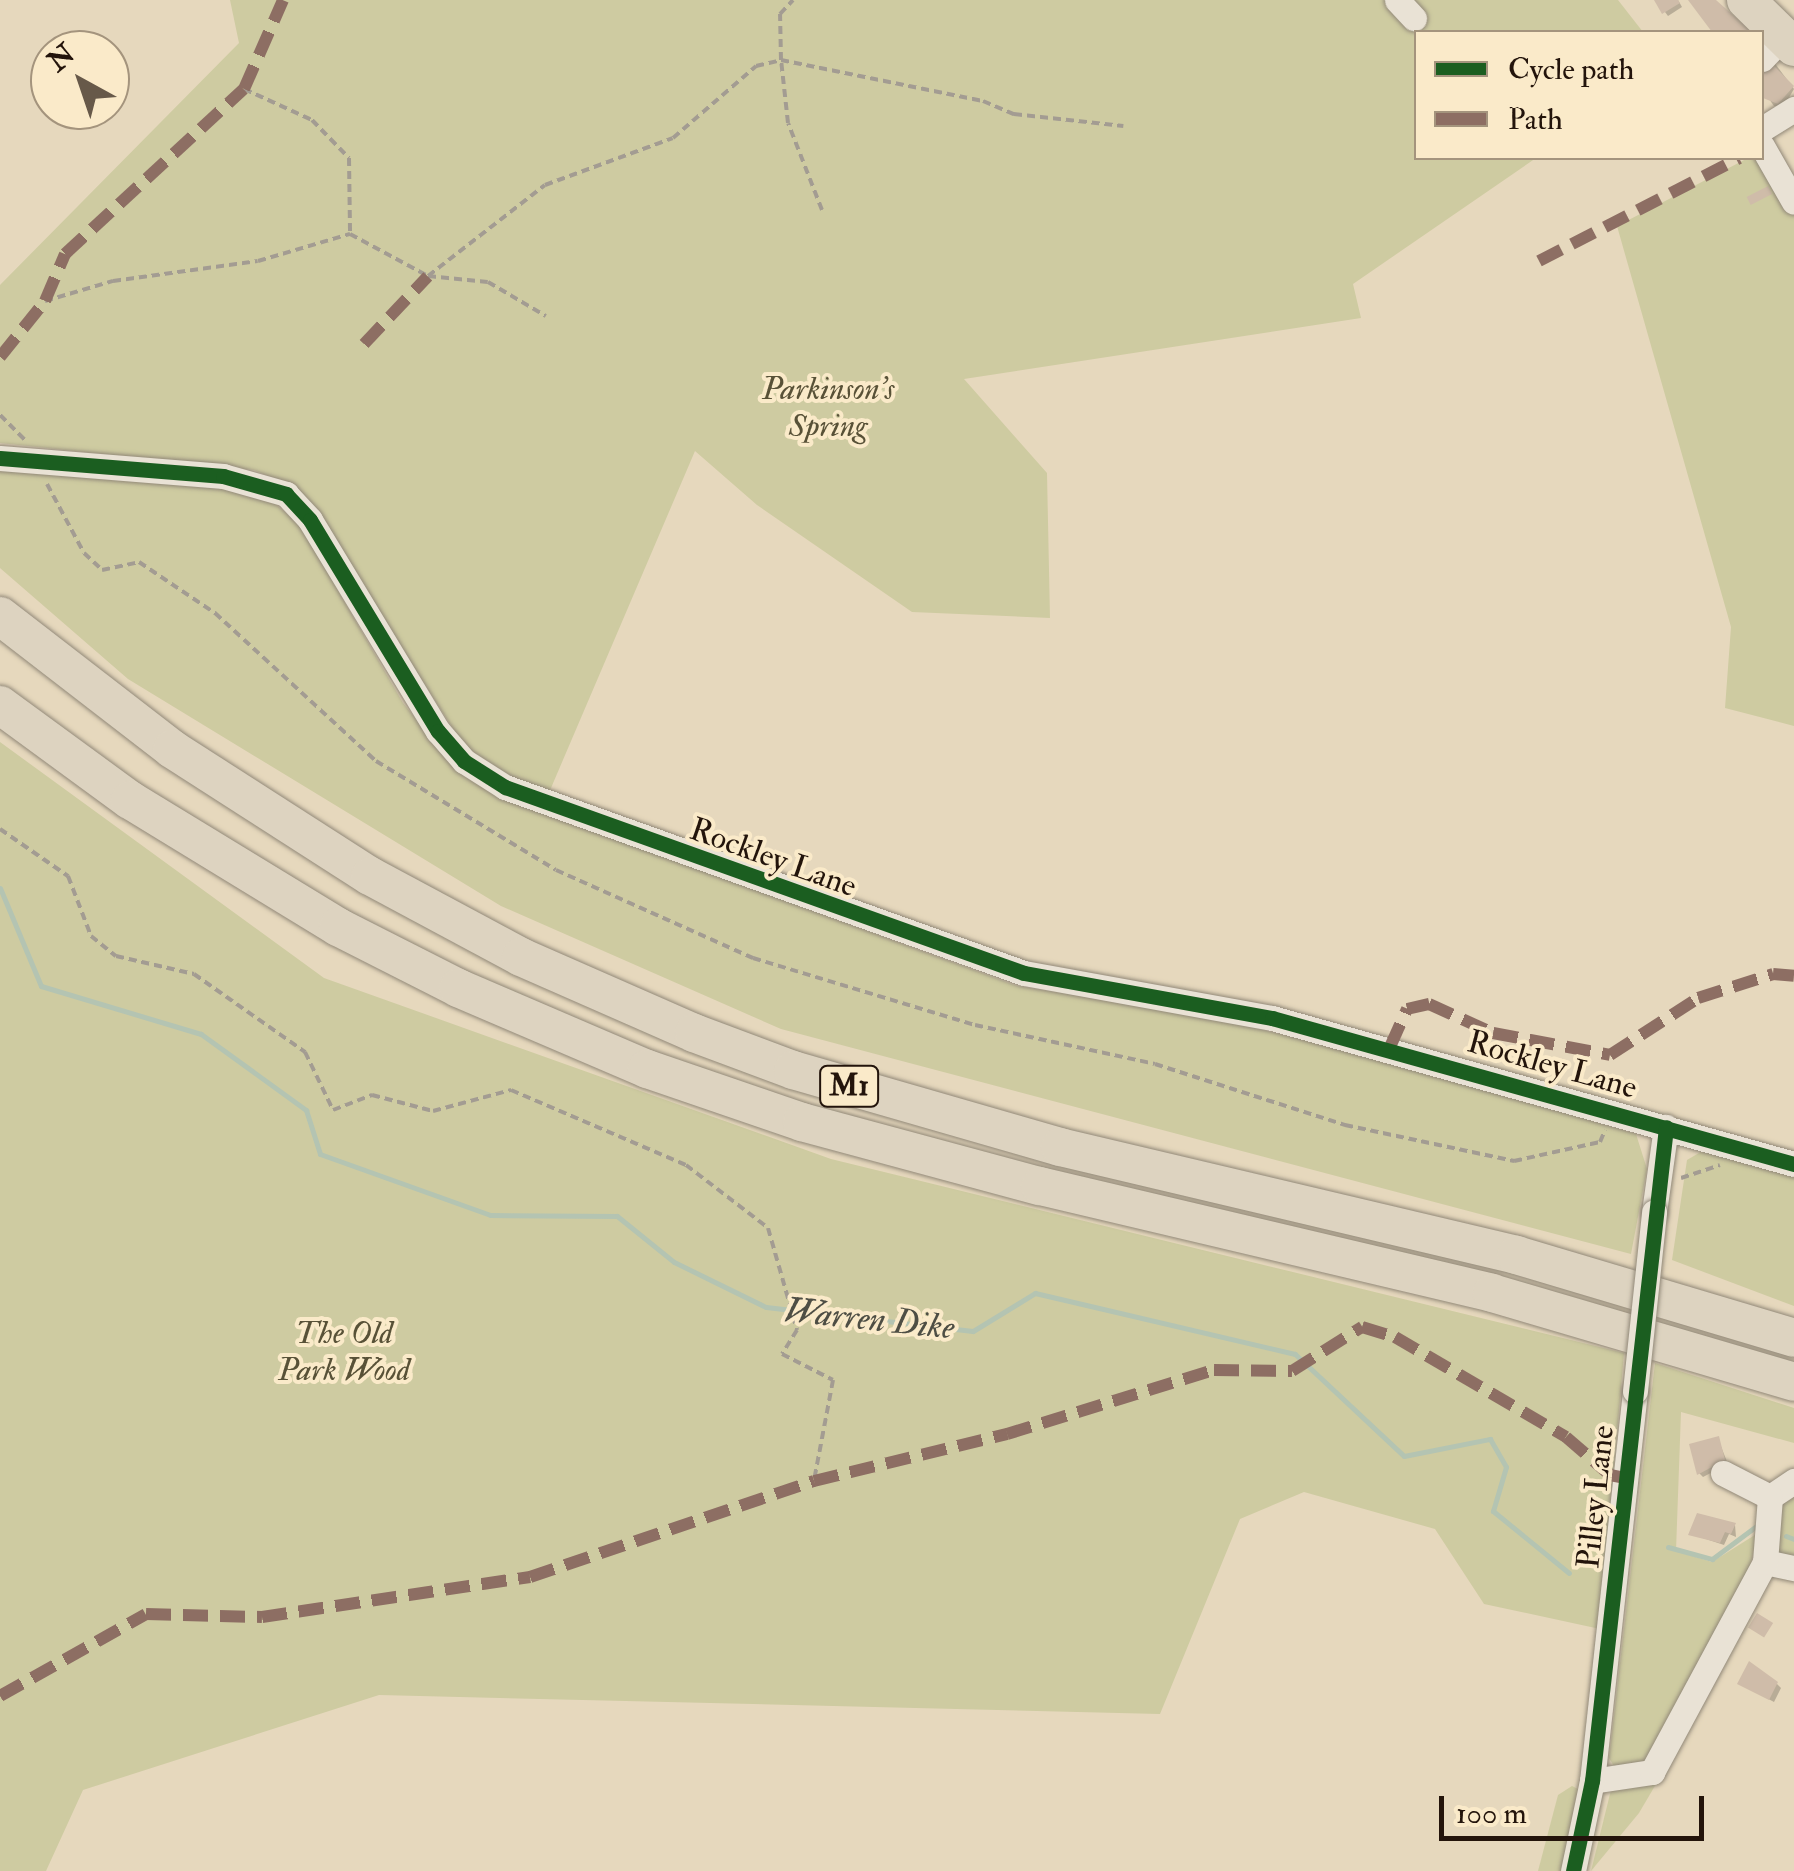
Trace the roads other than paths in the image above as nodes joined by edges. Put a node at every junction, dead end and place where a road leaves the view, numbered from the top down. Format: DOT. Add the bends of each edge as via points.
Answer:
graph roads {
  1 [pos="1746,0"];
  2 [pos="1780,48"];
  3 [pos="1794,109"];
  4 [pos="1764,129"];
  5 [pos="1764,150"];
  6 [pos="1794,202"];
  7 [pos="0,458"];
  8 [pos="0,616"];
  9 [pos="0,705"];
  10 [pos="1666,1128"];
  11 [pos="1794,1164"];
  12 [pos="1794,1338"];
  13 [pos="1794,1382"];
  14 [pos="1723,1473"];
  15 [pos="1794,1481"];
  16 [pos="1770,1496"];
  17 [pos="1765,1562"];
  18 [pos="1794,1568"];
  19 [pos="1592,1781"];
  20 [pos="1573,1871"];
  1 -- 2 [label="highway"];
  3 -- 4 [label="street"];
  5 -- 6 [label="street"];
  7 -- 10 [label="street, Rockley Lane" via="223,476 286,494 310,520 438,731 464,760 505,788 1024,973 1272,1018"];
  8 -- 12 [label="highway, M1" via="172,750 370,876 521,957 694,1033 793,1070 1060,1148 1516,1256"];
  9 -- 13 [label="highway, M1" via="145,810 338,927 647,1069 820,1127 1492,1293"];
  10 -- 11 [label="street, Rockley Lane"];
  10 -- 19 [label="street, Pilley Lane, bridge"];
  14 -- 16 [label="street"];
  15 -- 16 [label="street"];
  16 -- 17 [label="street"];
  17 -- 18 [label="street"];
  17 -- 19 [label="street" via="1652,1772"];
  19 -- 20 [label="street, Pilley Lane"];
}
